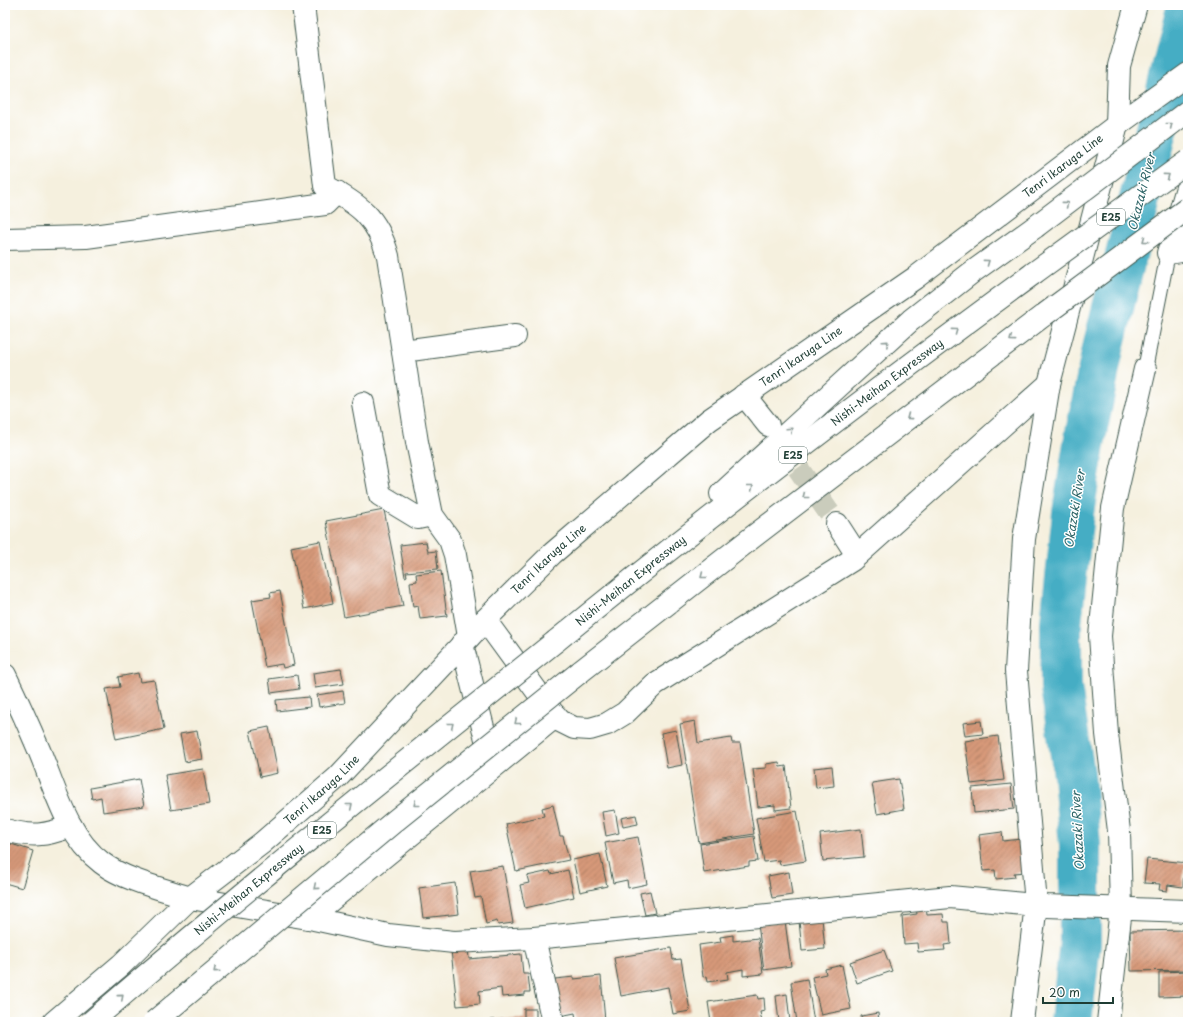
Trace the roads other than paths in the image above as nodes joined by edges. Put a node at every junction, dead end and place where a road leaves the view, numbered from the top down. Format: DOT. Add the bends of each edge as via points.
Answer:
graph roads {
  1 [pos="303,5"];
  2 [pos="1136,5"];
  3 [pos="1188,74"];
  4 [pos="1188,111"];
  5 [pos="1116,125"];
  6 [pos="1188,161"];
  7 [pos="1188,184"];
  8 [pos="337,192"];
  9 [pos="1188,208"];
  10 [pos="5,239"];
  11 [pos="1178,252"];
  12 [pos="515,336"];
  13 [pos="403,351"];
  14 [pos="1145,369"];
  15 [pos="1049,384"];
  16 [pos="744,394"];
  17 [pos="363,402"];
  18 [pos="768,425"];
  19 [pos="432,515"];
  20 [pos="837,524"];
  21 [pos="857,555"];
  22 [pos="618,590"];
  23 [pos="485,620"];
  24 [pos="466,641"];
  25 [pos="5,675"];
  26 [pos="556,716"];
  27 [pos="493,768"];
  28 [pos="71,826"];
  29 [pos="5,830"];
  30 [pos="190,898"];
  31 [pos="1041,905"];
  32 [pos="1121,909"];
  33 [pos="1188,912"];
  34 [pos="309,918"];
  35 [pos="534,938"];
  36 [pos="54,1022"];
  37 [pos="91,1022"];
  38 [pos="154,1022"];
  39 [pos="553,1022"];
  40 [pos="1022,1022"];
  41 [pos="1108,1022"];
  1 -- 8 [label="main road" via="325,186"];
  2 -- 5 [label="main road" via="1119,66"];
  3 -- 5 [label="main road, Tenri Ikaruga Line"];
  22 -- 4 [label="main road, one-way, bridge" via="911,320"];
  5 -- 15 [label="main road"];
  5 -- 16 [label="main road, Tenri Ikaruga Line" via="914,278"];
  22 -- 6 [label="main road, Nishi-Meihan Expressway / E25, one-way, bridge" via="912,362"];
  7 -- 11 [label="main road"];
  8 -- 10 [label="main road" via="325,204 86,237"];
  8 -- 13 [label="main road" via="359,206 373,220 383,238"];
  9 -- 38 [label="main road, one-way, bridge" via="841,468 580,672 396,820"];
  11 -- 14 [label="lane"];
  12 -- 13 [label="main road"];
  13 -- 19 [label="main road" via="417,442"];
  14 -- 32 [label="main road" via="1113,508 1100,636 1107,734 1119,831"];
  15 -- 21 [label="main road"];
  15 -- 31 [label="main road" via="1024,539 1016,671"];
  16 -- 18 [label="main road"];
  16 -- 23 [label="main road, Tenri Ikaruga Line" via="709,420 553,552"];
  17 -- 19 [label="main road" via="380,494 418,518"];
  19 -- 24 [label="main road" via="450,540 455,556"];
  20 -- 21 [label="main road"];
  21 -- 26 [label="main road" via="655,684 625,713 607,724 590,729 574,728"];
  37 -- 22 [label="main road, Nishi-Meihan Expressway / E25, one-way, bridge"];
  23 -- 24 [label="main road, Tenri Ikaruga Line"];
  23 -- 26 [label="main road"];
  24 -- 27 [label="main road"];
  24 -- 30 [label="main road, Tenri Ikaruga Line" via="338,777 262,843"];
  25 -- 28 [label="main road" via="27,720"];
  26 -- 27 [label="main road"];
  27 -- 34 [label="main road"];
  28 -- 29 [label="main road" via="38,836"];
  28 -- 30 [label="main road" via="102,864 125,876"];
  30 -- 34 [label="main road"];
  30 -- 36 [label="main road, Tenri Ikaruga Line" via="121,965"];
  31 -- 32 [label="main road"];
  31 -- 35 [label="main road" via="950,897"];
  31 -- 40 [label="main road"];
  32 -- 33 [label="main road"];
  32 -- 41 [label="main road"];
  34 -- 35 [label="main road" via="388,935 454,942"];
  35 -- 39 [label="main road"];
}
